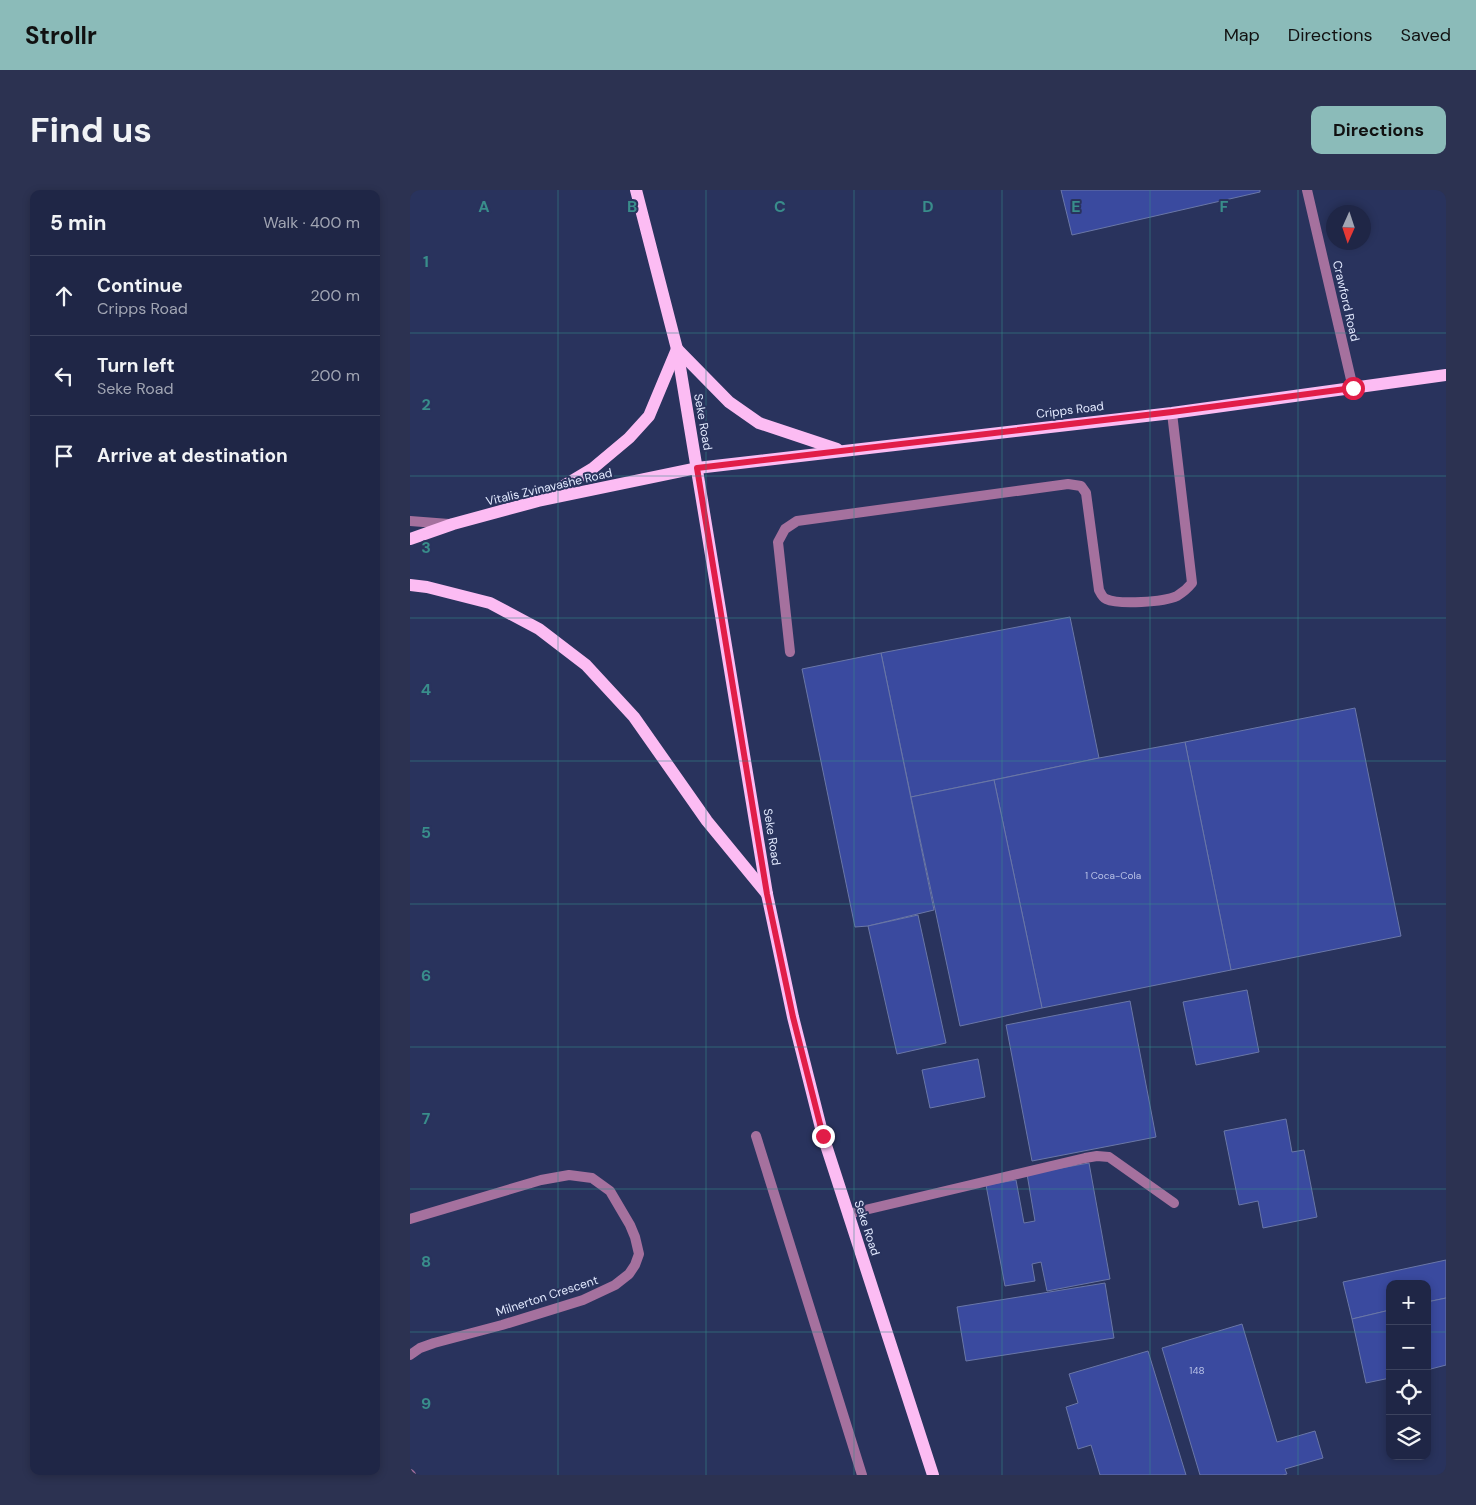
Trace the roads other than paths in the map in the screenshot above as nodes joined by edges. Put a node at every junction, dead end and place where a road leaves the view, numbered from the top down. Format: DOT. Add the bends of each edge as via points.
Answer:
graph roads {
  1 [pos="636,190"];
  2 [pos="1307,190"];
  3 [pos="677,349"];
  4 [pos="1446,375"];
  5 [pos="1353,388"];
  6 [pos="1172,412"];
  7 [pos="842,450"];
  8 [pos="697,468"];
  9 [pos="538,501"];
  10 [pos="410,521"];
  11 [pos="453,524"];
  12 [pos="410,539"];
  13 [pos="410,585"];
  14 [pos="790,652"];
  15 [pos="767,894"];
  16 [pos="756,1136"];
  17 [pos="1174,1203"];
  18 [pos="848,1214"];
  19 [pos="410,1219"];
  20 [pos="410,1355"];
  21 [pos="862,1475"];
  22 [pos="933,1475"];
  1 -- 3 [label="main road, Seke Road"];
  2 -- 5 [label="street, Crawford Road"];
  3 -- 7 [label="main road" via="729,402 759,423"];
  3 -- 8 [label="main road, Seke Road"];
  3 -- 9 [label="main road" via="649,416 629,438 592,469"];
  4 -- 5 [label="main road, Cripps Road"];
  5 -- 6 [label="main road, Cripps Road"];
  6 -- 7 [label="main road, Cripps Road"];
  6 -- 14 [label="street" via="1192,583 1176,596 1120,603 1104,599 1099,590 1086,493 1081,486 1068,484 797,521 785,529 778,542"];
  7 -- 8 [label="main road, Cripps Road"];
  8 -- 9 [label="main road, Vitalis Zvinavashe Road"];
  8 -- 15 [label="main road, Seke Road"];
  9 -- 11 [label="main road, Vitalis Zvinavashe Road"];
  10 -- 11 [label="street"];
  11 -- 12 [label="main road, Vitalis Zvinavashe Road"];
  13 -- 15 [label="main road" via="490,603 539,629 586,665 634,717 707,821"];
  15 -- 18 [label="main road, Seke Road" via="795,1026 823,1136"];
  16 -- 21 [label="street"];
  17 -- 18 [label="street" via="1109,1157 1097,1156"];
  18 -- 22 [label="main road, Seke Road"];
  19 -- 20 [label="street, Milnerton Crescent" via="541,1180 569,1175 592,1178 610,1191 632,1231 639,1254 629,1274 615,1285 583,1300 434,1343"];
}
